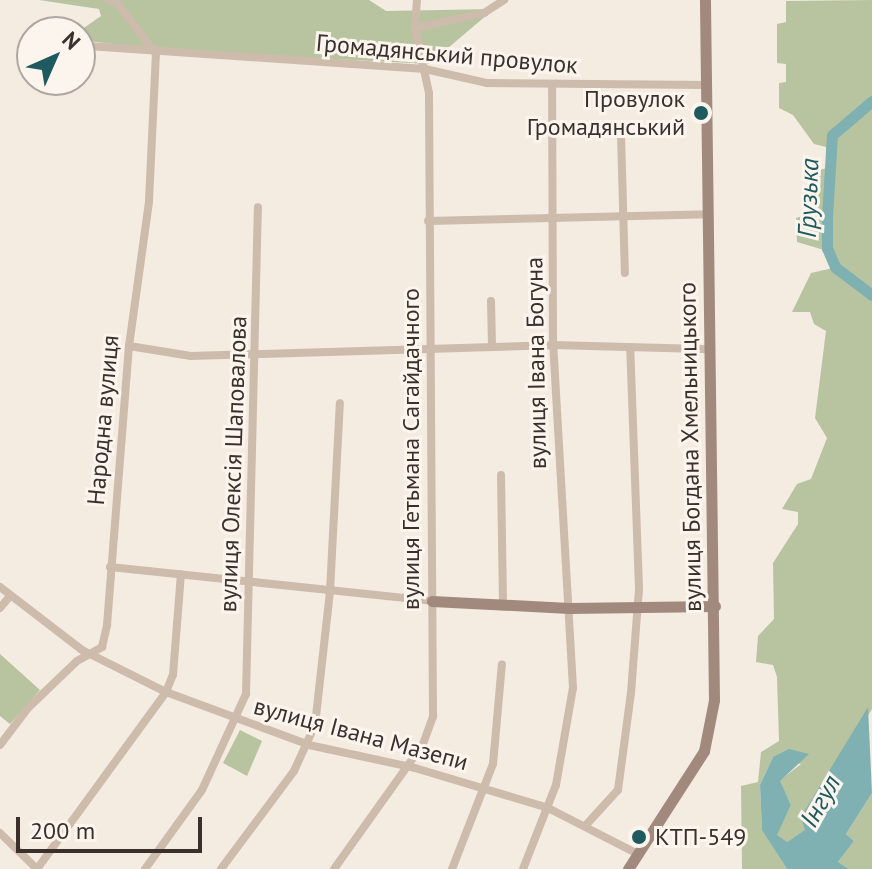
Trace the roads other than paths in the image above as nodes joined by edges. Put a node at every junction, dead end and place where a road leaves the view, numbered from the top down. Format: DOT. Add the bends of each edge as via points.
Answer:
graph roads {
  1 [pos="108,0"];
  2 [pos="417,0"];
  3 [pos="504,0"];
  4 [pos="705,0"];
  5 [pos="415,28"];
  6 [pos="96,47"];
  7 [pos="156,54"];
  8 [pos="425,69"];
  9 [pos="707,85"];
  10 [pos="552,87"];
  11 [pos="621,134"];
  12 [pos="258,207"];
  13 [pos="709,214"];
  14 [pos="622,217"];
  15 [pos="428,221"];
  16 [pos="553,222"];
  17 [pos="625,273"];
  18 [pos="491,301"];
  19 [pos="553,345"];
  20 [pos="129,346"];
  21 [pos="492,346"];
  22 [pos="630,347"];
  23 [pos="432,348"];
  24 [pos="711,349"];
  25 [pos="256,353"];
  26 [pos="340,403"];
  27 [pos="501,475"];
  28 [pos="110,567"];
  29 [pos="181,574"];
  30 [pos="248,581"];
  31 [pos="0,587"];
  32 [pos="330,591"];
  33 [pos="10,596"];
  34 [pos="432,601"];
  35 [pos="503,606"];
  36 [pos="636,606"];
  37 [pos="715,606"];
  38 [pos="0,608"];
  39 [pos="569,608"];
  40 [pos="89,654"];
  41 [pos="502,664"];
  42 [pos="166,692"];
  43 [pos="238,721"];
  44 [pos="0,745"];
  45 [pos="309,745"];
  46 [pos="405,768"];
  47 [pos="481,788"];
  48 [pos="548,808"];
  49 [pos="586,825"];
  50 [pos="0,833"];
  51 [pos="638,854"];
  52 [pos="37,869"];
  53 [pos="145,869"];
  54 [pos="221,869"];
  55 [pos="334,869"];
  56 [pos="452,869"];
  57 [pos="523,869"];
  58 [pos="628,869"];
  1 -- 7 [label="street" via="117,3"];
  2 -- 5 [label="street, вулиця Гетьмана Сагайдачного"];
  3 -- 5 [label="street, Громадянський провулок" via="484,13"];
  4 -- 9 [label="street, вулиця Богдана Хмельницького"];
  5 -- 8 [label="street, вулиця Гетьмана Сагайдачного"];
  6 -- 7 [label="street, Громадянський провулок"];
  7 -- 8 [label="street, Громадянський провулок"];
  7 -- 20 [label="street, Народна вулиця" via="149,201"];
  8 -- 10 [label="street, Громадянський провулок" via="487,83"];
  8 -- 15 [label="street, вулиця Гетьмана Сагайдачного"];
  9 -- 10 [label="street, Громадянський провулок"];
  9 -- 13 [label="street, вулиця Богдана Хмельницького"];
  10 -- 16 [label="street, вулиця Івана Богуна"];
  11 -- 14 [label="street"];
  12 -- 25 [label="street, вулиця Олексія Шаповалова"];
  13 -- 14 [label="street"];
  13 -- 24 [label="street, вулиця Богдана Хмельницького"];
  14 -- 16 [label="street"];
  14 -- 17 [label="street"];
  15 -- 16 [label="street"];
  15 -- 23 [label="street, вулиця Гетьмана Сагайдачного"];
  16 -- 19 [label="street, вулиця Івана Богуна"];
  18 -- 21 [label="street"];
  19 -- 21 [label="street"];
  19 -- 22 [label="street"];
  19 -- 39 [label="street, вулиця Івана Богуна"];
  20 -- 25 [label="street" via="191,356"];
  20 -- 28 [label="street, Народна вулиця"];
  21 -- 23 [label="street"];
  22 -- 24 [label="street"];
  22 -- 36 [label="street"];
  23 -- 25 [label="street"];
  23 -- 34 [label="street, вулиця Гетьмана Сагайдачного"];
  24 -- 37 [label="street, вулиця Богдана Хмельницького"];
  25 -- 30 [label="street, вулиця Олексія Шаповалова"];
  26 -- 32 [label="street"];
  27 -- 35 [label="street"];
  28 -- 29 [label="street"];
  28 -- 40 [label="street, Народна вулиця" via="102,647"];
  29 -- 30 [label="street"];
  29 -- 42 [label="street" via="173,675"];
  30 -- 32 [label="street"];
  30 -- 43 [label="street, вулиця Олексія Шаповалова" via="246,694"];
  31 -- 33 [label="street, вулиця Івана Мазепи"];
  32 -- 34 [label="street"];
  32 -- 45 [label="street"];
  33 -- 38 [label="street"];
  33 -- 40 [label="street, вулиця Івана Мазепи"];
  34 -- 35 [label="street"];
  34 -- 46 [label="street, вулиця Гетьмана Сагайдачного" via="433,716 423,744"];
  35 -- 39 [label="street"];
  36 -- 37 [label="street"];
  36 -- 39 [label="street"];
  36 -- 49 [label="street" via="618,790"];
  37 -- 51 [label="street, вулиця Богдана Хмельницького" via="714,700 704,751"];
  39 -- 48 [label="street, вулиця Івана Богуна" via="573,688"];
  40 -- 42 [label="street, вулиця Івана Мазепи"];
  40 -- 44 [label="street, Народна вулиця" via="28,708"];
  41 -- 47 [label="street" via="493,764"];
  42 -- 43 [label="street, вулиця Івана Мазепи"];
  42 -- 52 [label="street"];
  43 -- 45 [label="street, вулиця Івана Мазепи"];
  43 -- 53 [label="street, вулиця Олексія Шаповалова" via="202,790"];
  45 -- 46 [label="street, вулиця Івана Мазепи"];
  45 -- 54 [label="street"];
  46 -- 47 [label="street, вулиця Івана Мазепи"];
  46 -- 55 [label="street, вулиця Гетьмана Сагайдачного"];
  47 -- 48 [label="street, вулиця Івана Мазепи"];
  47 -- 56 [label="street"];
  48 -- 49 [label="street, вулиця Івана Мазепи"];
  48 -- 57 [label="street, вулиця Івана Богуна"];
  49 -- 51 [label="street, вулиця Івана Мазепи"];
  50 -- 52 [label="street"];
  51 -- 58 [label="street, вулиця Богдана Хмельницького"];
}
